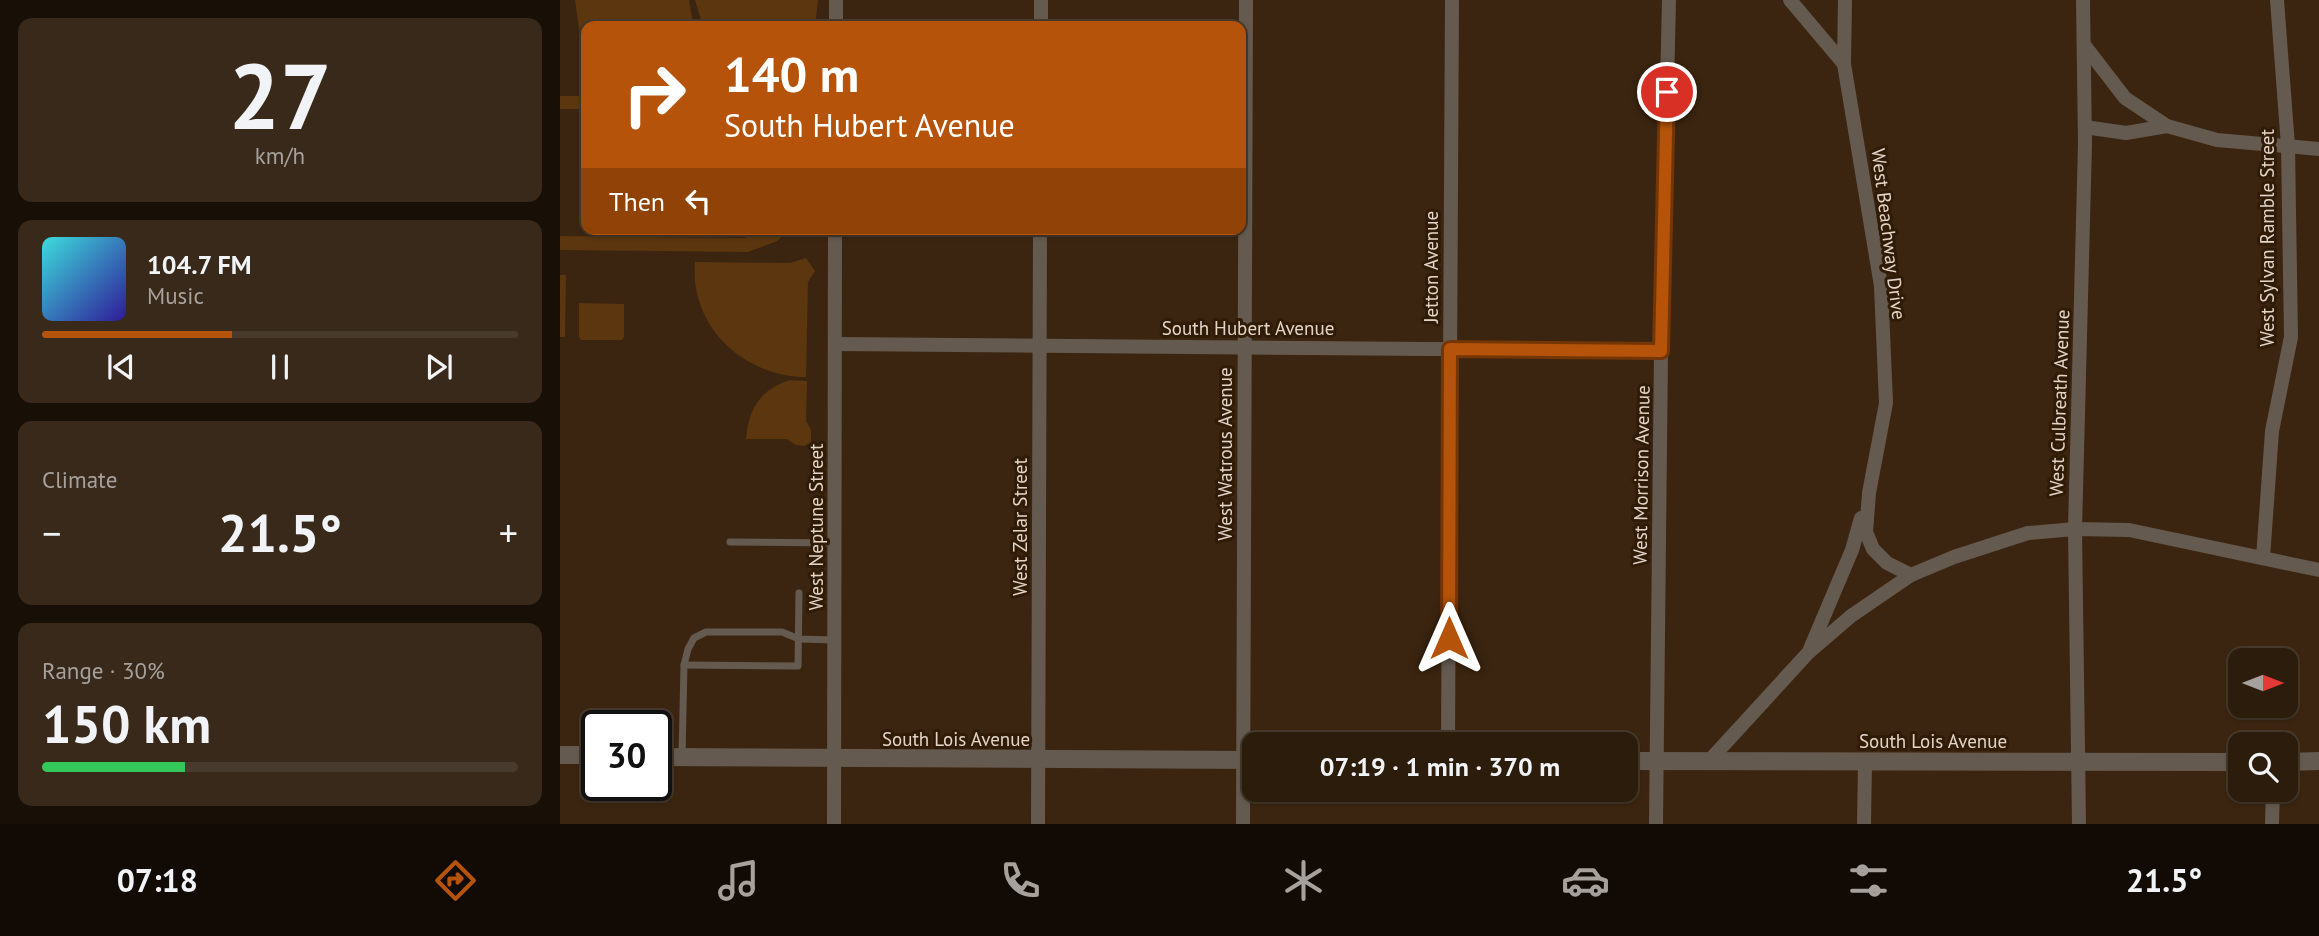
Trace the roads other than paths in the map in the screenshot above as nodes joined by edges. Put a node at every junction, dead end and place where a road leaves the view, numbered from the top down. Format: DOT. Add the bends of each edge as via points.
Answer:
graph roads {
  1 [pos="836,0"];
  2 [pos="1041,0"];
  3 [pos="1246,0"];
  4 [pos="1452,0"];
  5 [pos="1669,0"];
  6 [pos="1790,0"];
  7 [pos="1845,0"];
  8 [pos="2083,0"];
  9 [pos="2277,0"];
  10 [pos="836,21"];
  11 [pos="1041,21"];
  12 [pos="1246,21"];
  13 [pos="2085,46"];
  14 [pos="1843,64"];
  15 [pos="2167,126"];
  16 [pos="2085,127"];
  17 [pos="2288,146"];
  18 [pos="2319,149"];
  19 [pos="835,235"];
  20 [pos="1040,235"];
  21 [pos="1245,235"];
  22 [pos="835,344"];
  23 [pos="1040,345"];
  24 [pos="1245,347"];
  25 [pos="1450,349"];
  26 [pos="1661,351"];
  27 [pos="1869,494"];
  28 [pos="2075,529"];
  29 [pos="730,542"];
  30 [pos="835,542"];
  31 [pos="2263,558"];
  32 [pos="2319,570"];
  33 [pos="1911,575"];
  34 [pos="799,593"];
  35 [pos="799,639"];
  36 [pos="835,640"];
  37 [pos="1808,653"];
  38 [pos="684,665"];
  39 [pos="1249,732"];
  40 [pos="1448,732"];
  41 [pos="560,755"];
  42 [pos="581,755"];
  43 [pos="672,757"];
  44 [pos="682,757"];
  45 [pos="834,759"];
  46 [pos="1038,760"];
  47 [pos="1242,760"];
  48 [pos="1638,761"];
  49 [pos="1657,761"];
  50 [pos="1709,761"];
  51 [pos="2319,761"];
  52 [pos="1865,762"];
  53 [pos="2079,762"];
  54 [pos="2228,762"];
  55 [pos="2298,762"];
  56 [pos="1245,802"];
  57 [pos="2273,802"];
  58 [pos="834,824"];
  59 [pos="1038,824"];
  60 [pos="1243,824"];
  61 [pos="1656,824"];
  62 [pos="1864,824"];
  63 [pos="2078,824"];
  64 [pos="2272,824"];
  1 -- 10 [label="street"];
  2 -- 11 [label="street"];
  3 -- 12 [label="street, West Watrous Avenue"];
  4 -- 25 [label="street, Jetton Avenue"];
  5 -- 26 [label="street, West Morrison Avenue"];
  6 -- 14 [label="street, West Beachway Drive"];
  7 -- 14 [label="street, West Beachway Drive"];
  8 -- 13 [label="street, West Culbreath Avenue"];
  9 -- 17 [label="street, West Sylvan Ramble Street"];
  13 -- 15 [label="street" via="2124,98"];
  13 -- 16 [label="street, West Culbreath Avenue"];
  14 -- 27 [label="street, West Beachway Drive" via="1881,286 1886,403"];
  15 -- 16 [label="street" via="2126,133"];
  15 -- 17 [label="street" via="2217,140"];
  16 -- 28 [label="street, West Culbreath Avenue"];
  17 -- 18 [label="street"];
  17 -- 31 [label="street, West Sylvan Ramble Street" via="2291,337 2272,431"];
  19 -- 22 [label="street, West Neptune Street"];
  20 -- 23 [label="street, West Zelar Street"];
  21 -- 24 [label="street, West Watrous Avenue"];
  22 -- 23 [label="street, South Hubert Avenue"];
  22 -- 30 [label="street, West Neptune Street"];
  23 -- 24 [label="street, South Hubert Avenue"];
  23 -- 46 [label="street, West Zelar Street"];
  24 -- 25 [label="street, South Hubert Avenue"];
  24 -- 39 [label="street, West Watrous Avenue"];
  25 -- 26 [label="street, South Hubert Avenue"];
  25 -- 40 [label="street, Jetton Avenue"];
  26 -- 49 [label="street, West Morrison Avenue"];
  27 -- 33 [label="street, West Beachway Drive" via="1866,532 1873,549 1887,563"];
  27 -- 37 [label="street, West Beachway Drive" via="1852,550"];
  28 -- 31 [label="street" via="2129,530"];
  28 -- 33 [label="street" via="2028,533"];
  28 -- 53 [label="street, West Culbreath Avenue"];
  29 -- 30 [label="lane"];
  30 -- 36 [label="street, West Neptune Street"];
  31 -- 32 [label="street"];
  33 -- 37 [label="street, West Beachway Drive" via="1851,616"];
  34 -- 35 [label="lane"];
  35 -- 36 [label="lane"];
  35 -- 38 [label="lane" via="782,632 706,632 694,638"];
  35 -- 38 [label="lane" via="798,666"];
  36 -- 45 [label="street, West Neptune Street"];
  37 -- 50 [label="street, West Beachway Drive"];
  38 -- 44 [label="lane"];
  41 -- 42 [label="street"];
  43 -- 44 [label="street, South Lois Avenue"];
  44 -- 45 [label="street, South Lois Avenue"];
  45 -- 46 [label="street, South Lois Avenue"];
  45 -- 58 [label="street, West Neptune Street"];
  46 -- 47 [label="street, South Lois Avenue"];
  46 -- 59 [label="street, West Zelar Street"];
  48 -- 49 [label="street, South Lois Avenue"];
  49 -- 50 [label="street, South Lois Avenue"];
  49 -- 61 [label="street, West Morrison Avenue"];
  50 -- 52 [label="street, South Lois Avenue"];
  51 -- 55 [label="street"];
  52 -- 53 [label="street, South Lois Avenue"];
  52 -- 62 [label="street"];
  53 -- 54 [label="street, South Lois Avenue"];
  53 -- 63 [label="street, West Culbreath Avenue"];
  56 -- 60 [label="street, West Watrous Avenue"];
  57 -- 64 [label="street"];
}
